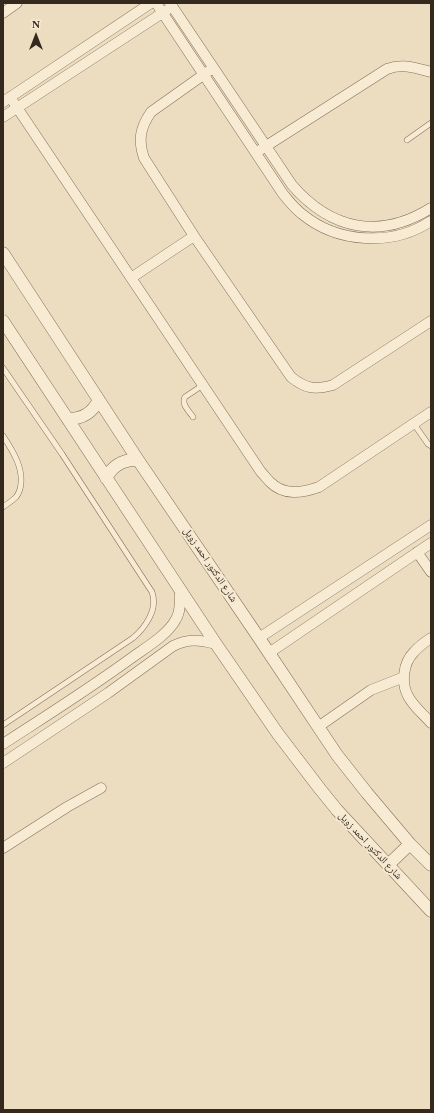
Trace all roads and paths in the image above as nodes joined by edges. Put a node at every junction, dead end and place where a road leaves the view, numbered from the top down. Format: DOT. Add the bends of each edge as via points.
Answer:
graph roads {
  1 [pos="17,3"];
  2 [pos="151,3"];
  3 [pos="156,3"];
  4 [pos="171,5"];
  5 [pos="3,13"];
  6 [pos="163,13"];
  7 [pos="213,68"];
  8 [pos="431,72"];
  9 [pos="204,74"];
  10 [pos="7,100"];
  11 [pos="17,108"];
  12 [pos="3,117"];
  13 [pos="431,123"];
  14 [pos="407,140"];
  15 [pos="265,146"];
  16 [pos="256,152"];
  17 [pos="431,208"];
  18 [pos="431,221"];
  19 [pos="194,236"];
  20 [pos="3,253"];
  21 [pos="131,278"];
  22 [pos="3,321"];
  23 [pos="431,321"];
  24 [pos="3,368"];
  25 [pos="202,384"];
  26 [pos="99,400"];
  27 [pos="431,412"];
  28 [pos="193,417"];
  29 [pos="68,419"];
  30 [pos="414,424"];
  31 [pos="3,436"];
  32 [pos="431,446"];
  33 [pos="138,460"];
  34 [pos="106,478"];
  35 [pos="3,507"];
  36 [pos="431,525"];
  37 [pos="431,542"];
  38 [pos="417,552"];
  39 [pos="431,572"];
  40 [pos="180,589"];
  41 [pos="259,638"];
  42 [pos="431,638"];
  43 [pos="216,644"];
  44 [pos="269,653"];
  45 [pos="404,677"];
  46 [pos="100,681"];
  47 [pos="108,693"];
  48 [pos="431,723"];
  49 [pos="3,725"];
  50 [pos="318,727"];
  51 [pos="3,744"];
  52 [pos="3,763"];
  53 [pos="101,788"];
  54 [pos="410,844"];
  55 [pos="3,848"];
  56 [pos="388,865"];
  57 [pos="431,865"];
  58 [pos="430,908"];
  1 -- 5 [label="street"];
  2 -- 10 [label="street"];
  3 -- 6 [label="street"];
  4 -- 6 [label="street"];
  4 -- 7 [label="street"];
  6 -- 9 [label="street"];
  6 -- 11 [label="street"];
  7 -- 9 [label="street"];
  7 -- 15 [label="street"];
  8 -- 15 [label="street" via="406,66 393,66"];
  9 -- 16 [label="street"];
  9 -- 19 [label="street" via="151,112 140,139 144,158"];
  10 -- 11 [label="street"];
  11 -- 12 [label="street"];
  11 -- 21 [label="street"];
  13 -- 14 [label="lane"];
  15 -- 16 [label="street"];
  15 -- 17 [label="street" via="300,195 319,210 341,221 365,227 380,227 409,220"];
  16 -- 18 [label="street" via="292,205 326,229 366,239 404,234"];
  19 -- 21 [label="street"];
  19 -- 23 [label="street" via="291,377 311,388 333,386"];
  20 -- 26 [label="street, شارع الدكتور احمد زويل"];
  21 -- 25 [label="street"];
  22 -- 29 [label="street, شارع الدكتور احمد زويل"];
  24 -- 49 [label="lane" via="62,454 154,598 146,624 133,638"];
  25 -- 28 [label="lane" via="183,399"];
  25 -- 30 [label="street" via="261,472 281,490 294,492 319,487"];
  26 -- 29 [label="street" via="96,407 83,417"];
  26 -- 33 [label="street, شارع الدكتور احمد زويل"];
  27 -- 30 [label="street"];
  29 -- 34 [label="street, شارع الدكتور احمد زويل"];
  30 -- 32 [label="lane"];
  31 -- 35 [label="lane" via="19,465 21,476 17,496"];
  33 -- 34 [label="street" via="122,461"];
  33 -- 41 [label="street, شارع الدكتور احمد زويل"];
  34 -- 40 [label="street, شارع الدكتور احمد زويل"];
  36 -- 41 [label="street"];
  37 -- 38 [label="street"];
  38 -- 39 [label="street"];
  38 -- 44 [label="street"];
  40 -- 43 [label="street, شارع الدكتور احمد زويل"];
  40 -- 46 [label="street" via="177,619 169,629"];
  41 -- 44 [label="street, شارع الدكتور احمد زويل"];
  42 -- 45 [label="street" via="412,653 406,663"];
  43 -- 47 [label="street" via="192,640 173,646"];
  43 -- 56 [label="street, شارع الدكتور احمد زويل" via="278,734 320,789"];
  44 -- 50 [label="street, شارع الدكتور احمد زويل"];
  45 -- 48 [label="street" via="408,696"];
  45 -- 50 [label="street" via="371,690"];
  46 -- 47 [label="street"];
  46 -- 51 [label="street"];
  47 -- 52 [label="street"];
  50 -- 54 [label="street, شارع الدكتور احمد زويل" via="337,755"];
  53 -- 55 [label="street" via="66,807"];
  54 -- 56 [label="street"];
  54 -- 57 [label="street, شارع الدكتور احمد زويل"];
  56 -- 58 [label="street, شارع الدكتور احمد زويل"];
}
